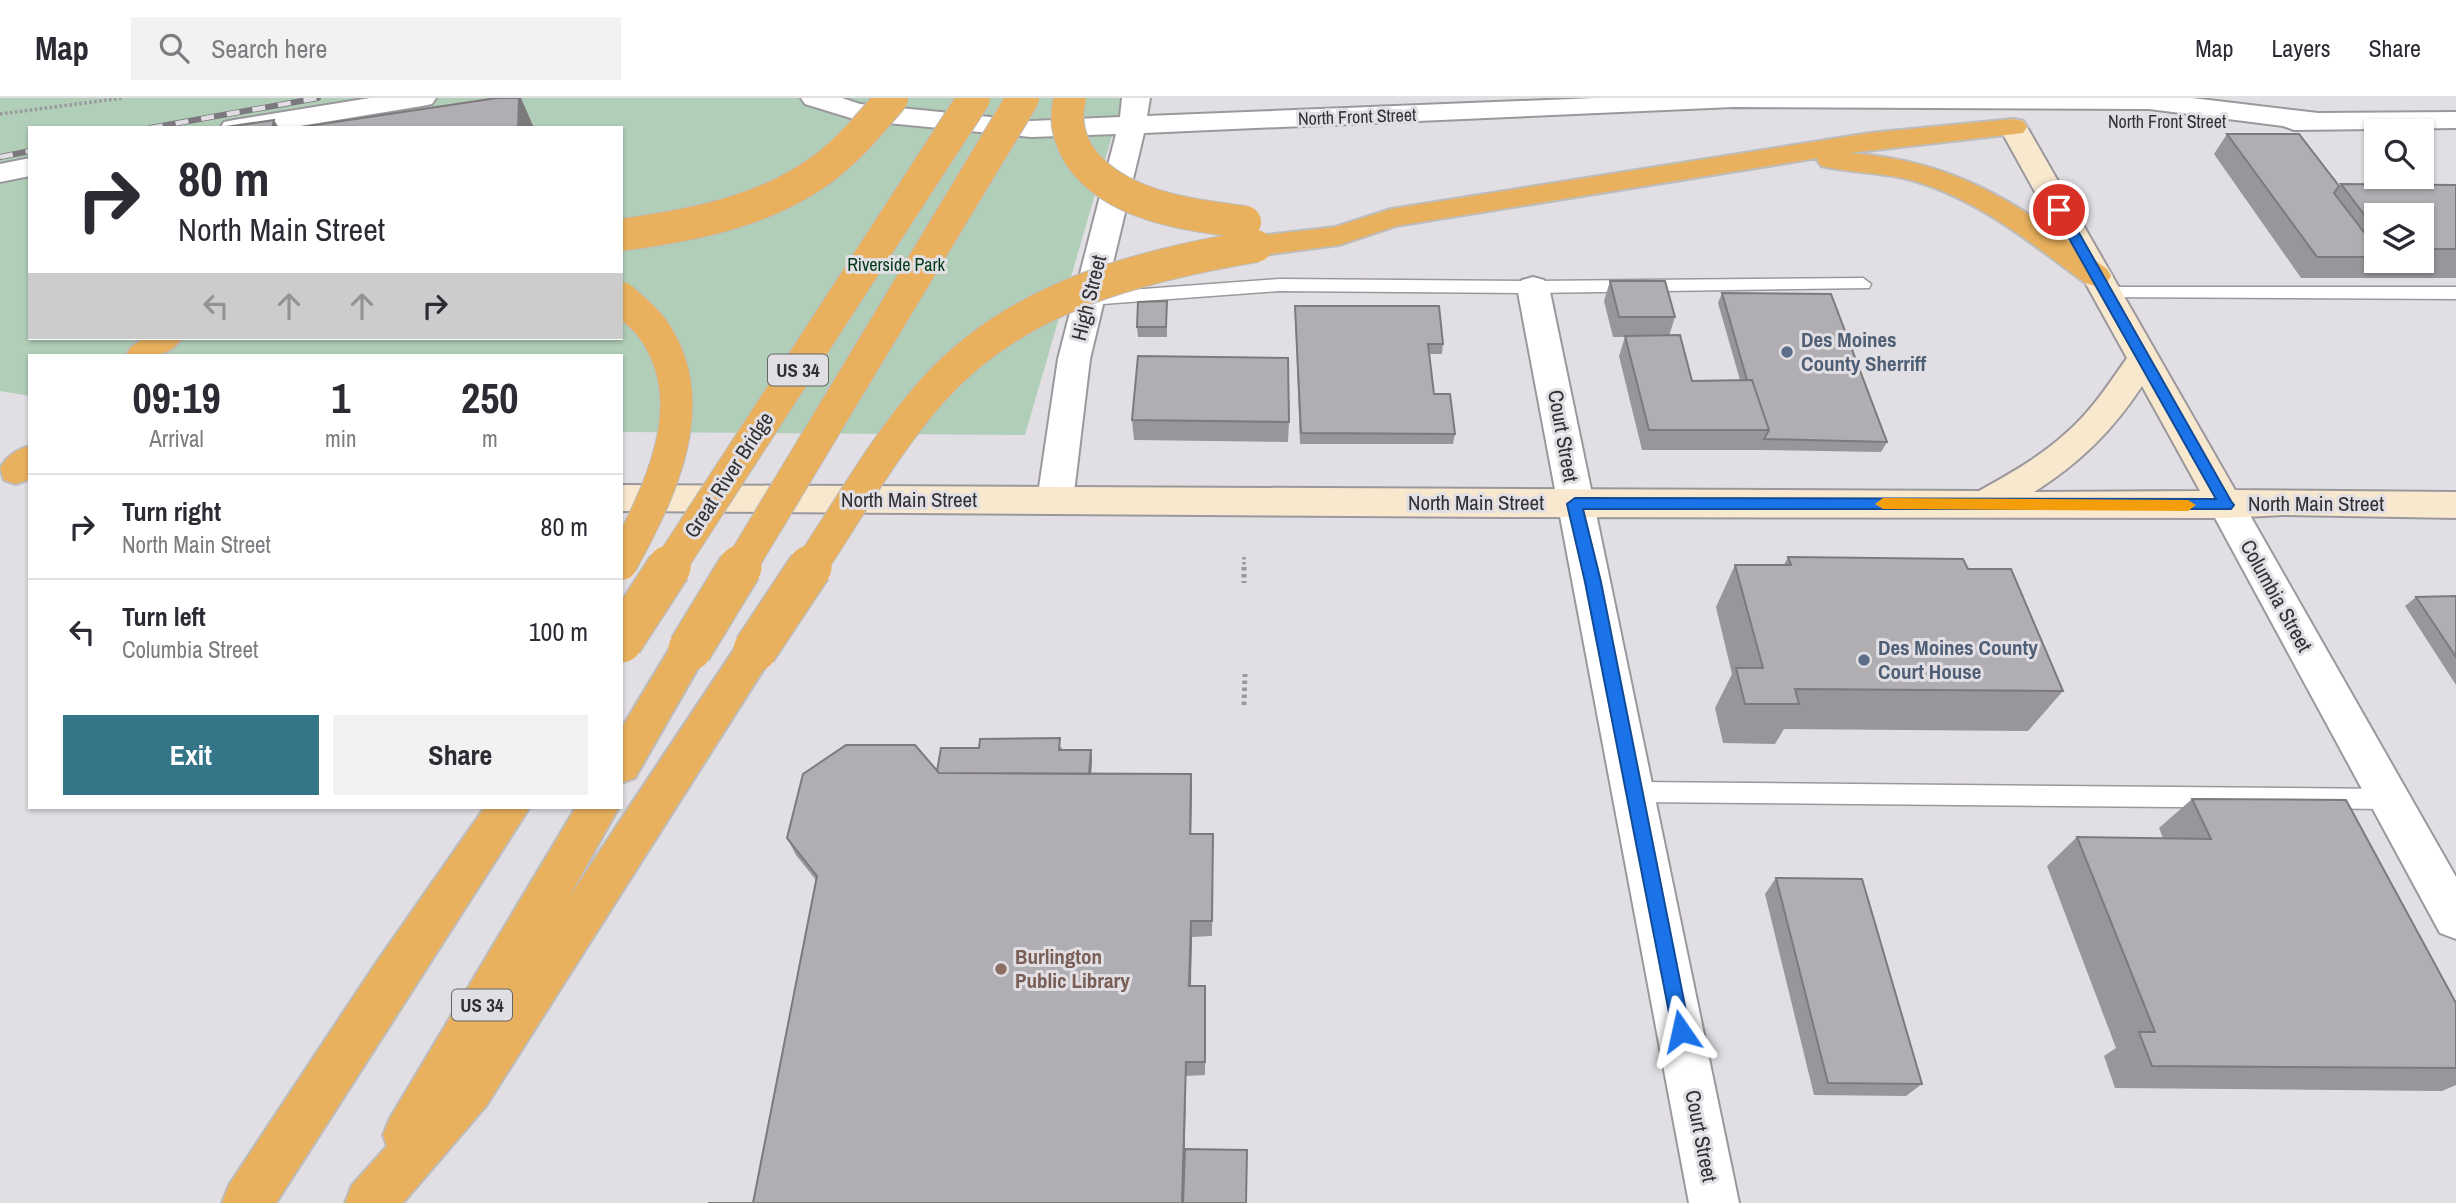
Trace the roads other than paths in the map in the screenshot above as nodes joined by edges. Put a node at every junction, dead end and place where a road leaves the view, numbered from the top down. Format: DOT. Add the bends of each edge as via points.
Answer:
graph roads {
  1 [pos="422,98"];
  2 [pos="815,98"];
  3 [pos="892,98"];
  4 [pos="974,98"];
  5 [pos="1023,98"];
  6 [pos="1070,98"];
  7 [pos="1134,112"];
  8 [pos="2456,120"];
  9 [pos="2320,122"];
  10 [pos="247,126"];
  11 [pos="2013,127"];
  12 [pos="1773,156"];
  13 [pos="28,167"];
  14 [pos="0,173"];
  15 [pos="1250,234"];
  16 [pos="623,235"];
  17 [pos="1863,284"];
  18 [pos="2101,284"];
  19 [pos="1534,287"];
  20 [pos="2456,293"];
  21 [pos="623,299"];
  22 [pos="1088,299"];
  23 [pos="163,340"];
  24 [pos="143,354"];
  25 [pos="2143,359"];
  26 [pos="623,498"];
  27 [pos="1055,501"];
  28 [pos="1988,503"];
  29 [pos="1575,504"];
  30 [pos="2226,505"];
  31 [pos="2456,505"];
  32 [pos="623,560"];
  33 [pos="623,638"];
  34 [pos="623,763"];
  35 [pos="1634,792"];
  36 [pos="2389,799"];
  37 [pos="486,809"];
  38 [pos="508,809"];
  39 [pos="597,809"];
  40 [pos="2456,919"];
  41 [pos="390,981"];
  42 [pos="247,1203"];
  43 [pos="368,1203"];
  44 [pos="1714,1203"];
  1 -- 10 [label="street"];
  2 -- 7 [label="street, North Front Street" via="857,112 1031,130"];
  3 -- 16 [label="highway, bridge" via="819,173 776,195 698,222"];
  4 -- 33 [label="highway, Great River Bridge / US 34, bridge"];
  5 -- 34 [label="highway, US 34, bridge"];
  6 -- 15 [label="highway, bridge" via="1069,136 1077,153 1105,181 1159,206"];
  7 -- 9 [label="street, North Front Street" via="1506,111 1732,99 2095,99 2149,101"];
  7 -- 22 [label="street, High Street"];
  8 -- 9 [label="street, North Front Street"];
  9 -- 11 [label="street, North Front Street" via="2134,121"];
  11 -- 12 [label="highway" via="1923,134"];
  11 -- 18 [label="main road, Columbia Street"];
  12 -- 15 [label="highway" via="1391,218 1339,236"];
  12 -- 18 [label="highway" via="1852,161 1945,181 2008,212"];
  13 -- 14 [label="street"];
  15 -- 43 [label="highway, bridge" via="1083,287 1020,321 947,376 912,416 755,650 469,1089"];
  17 -- 19 [label="lane"];
  18 -- 20 [label="lane"];
  18 -- 25 [label="main road, Columbia Street"];
  19 -- 22 [label="lane" via="1279,285"];
  19 -- 29 [label="street, Court Street"];
  21 -- 32 [label="highway, bridge" via="641,312 664,343 676,375 679,412 669,459 650,511"];
  22 -- 27 [label="street, High Street" via="1074,359"];
  23 -- 24 [label="highway"];
  25 -- 28 [label="main road" via="2085,436"];
  25 -- 30 [label="main road, Columbia Street"];
  26 -- 27 [label="main road, North Main Street"];
  27 -- 29 [label="main road, North Main Street"];
  28 -- 29 [label="main road, North Main Street"];
  28 -- 30 [label="main road, North Main Street"];
  29 -- 35 [label="street, Court Street"];
  30 -- 31 [label="main road, North Main Street"];
  30 -- 36 [label="street, Columbia Street"];
  35 -- 36 [label="lane"];
  35 -- 44 [label="street, Court Street"];
  36 -- 40 [label="street, Columbia Street"];
  37 -- 41 [label="highway"];
  38 -- 41 [label="highway"];
  39 -- 43 [label="highway, US 34"];
  41 -- 42 [label="highway"];
}
